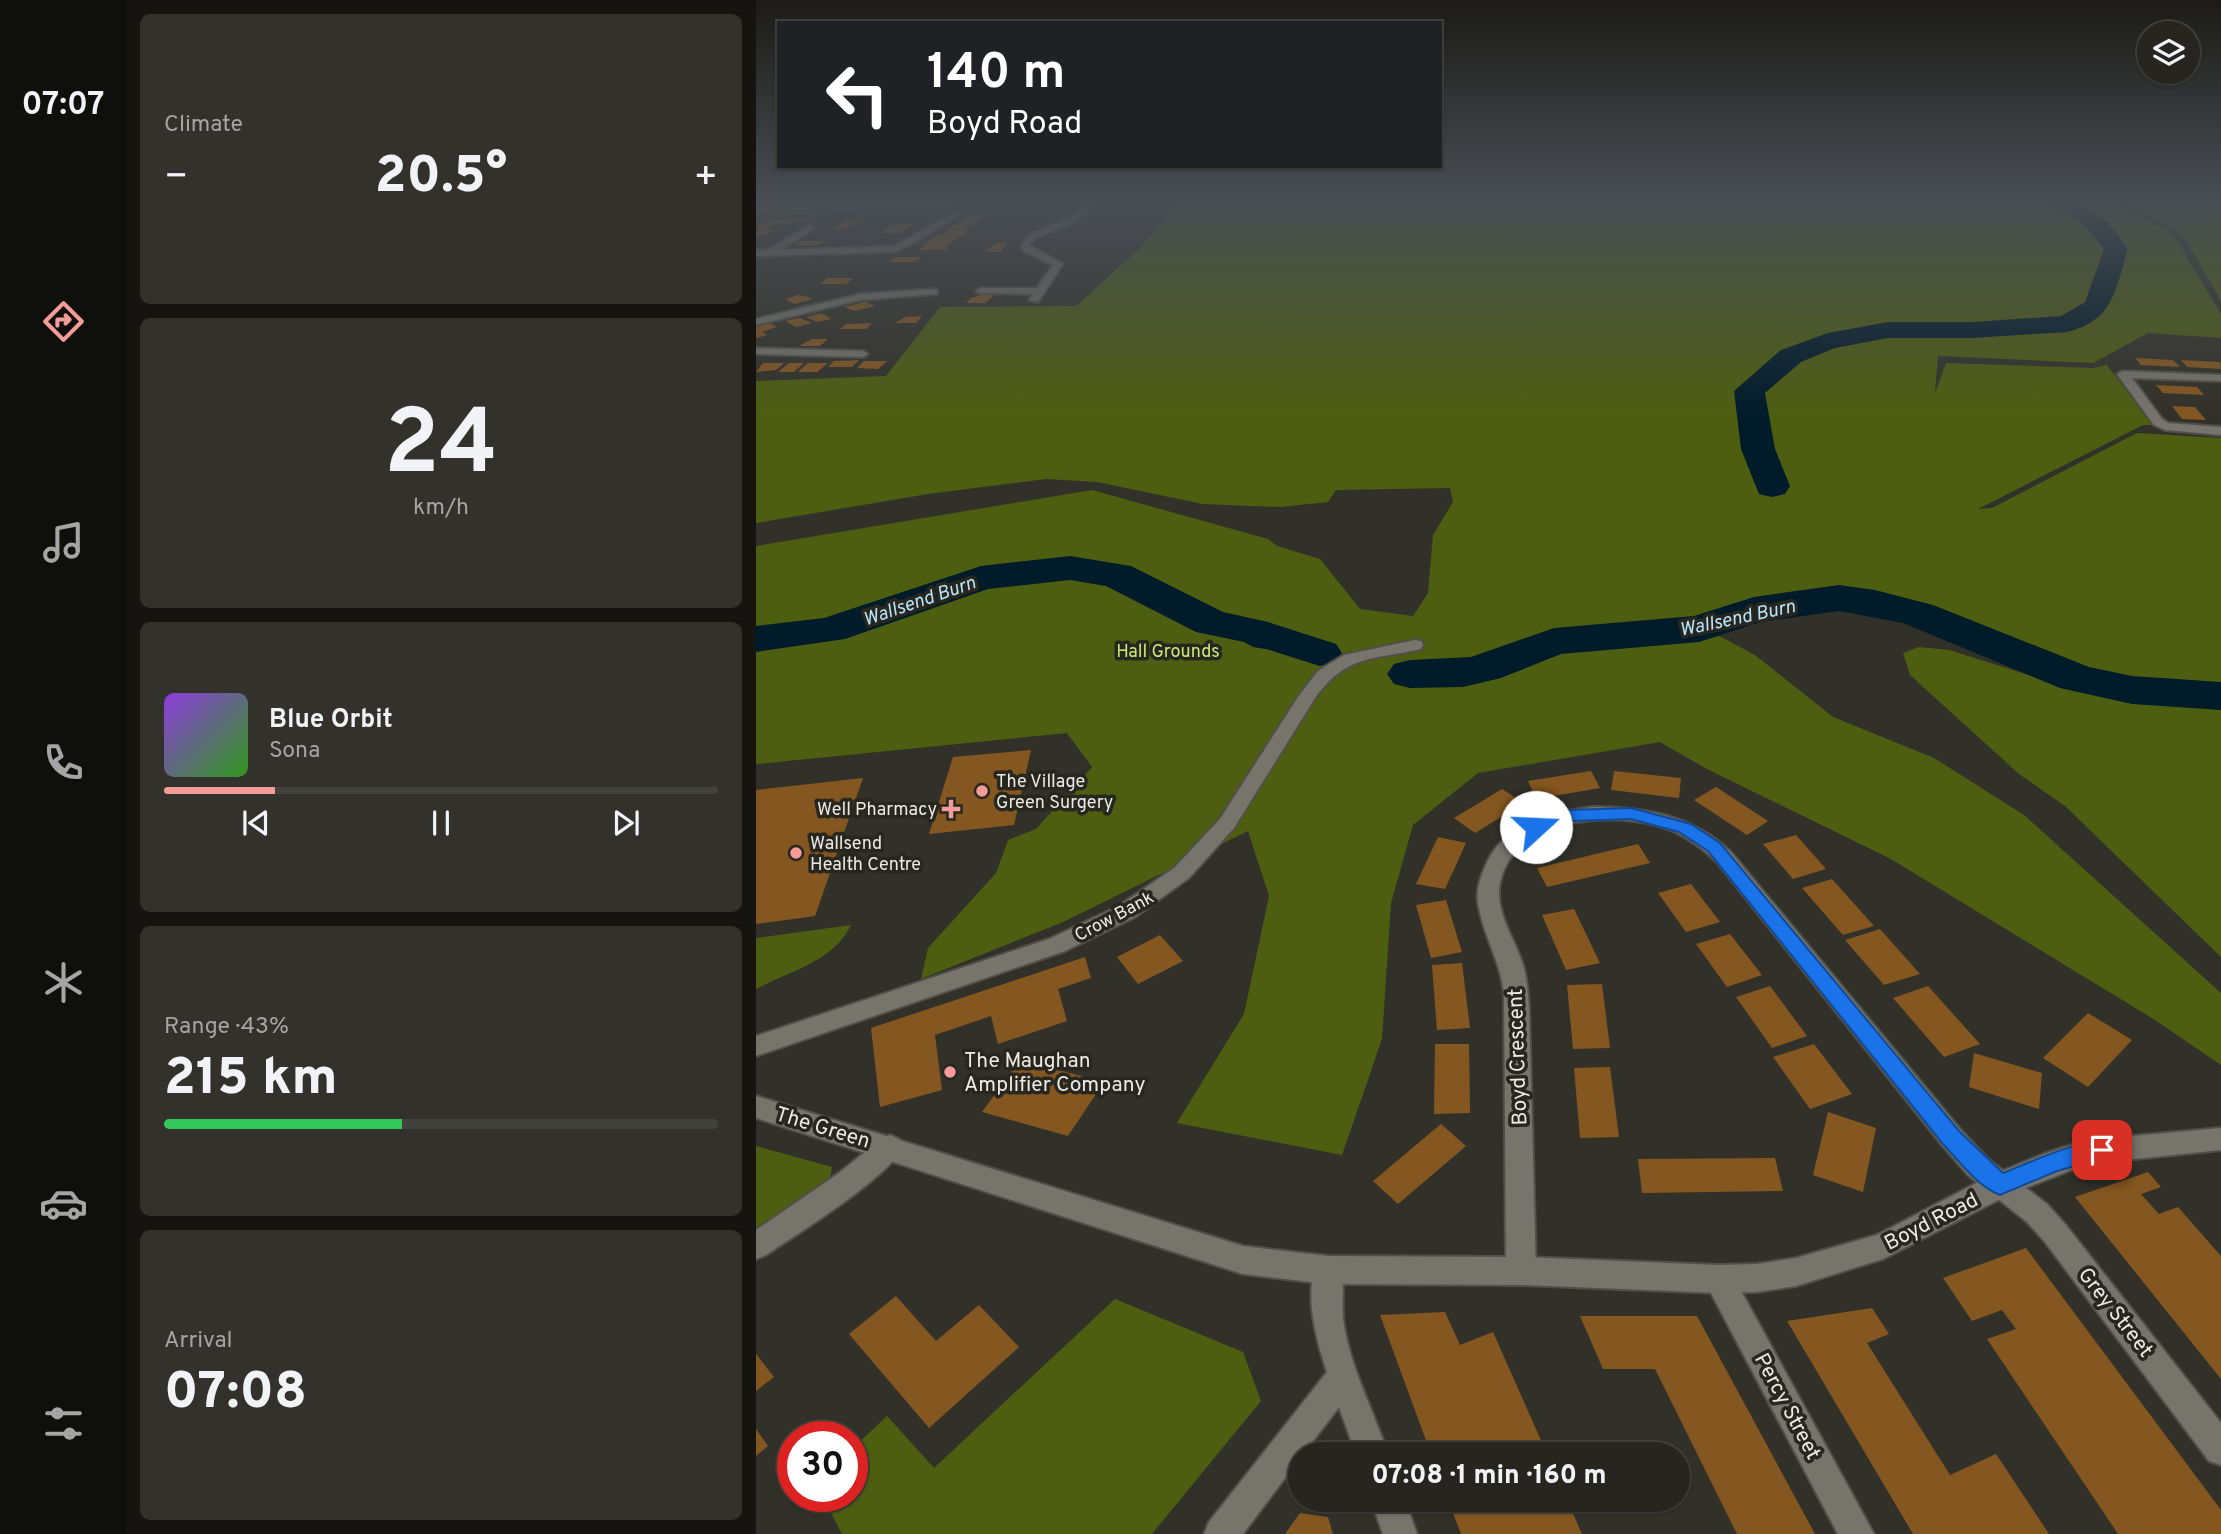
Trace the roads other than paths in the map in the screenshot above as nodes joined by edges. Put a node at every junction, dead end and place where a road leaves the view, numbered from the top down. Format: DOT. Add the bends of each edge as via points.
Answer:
graph roads {
  1 [pos="1052,274"];
  2 [pos="981,291"];
  3 [pos="1041,291"];
  4 [pos="934,292"];
  5 [pos="1034,300"];
  6 [pos="756,322"];
  7 [pos="849,339"];
  8 [pos="756,351"];
  9 [pos="831,354"];
  10 [pos="863,354"];
  11 [pos="2221,379"];
  12 [pos="2221,431"];
  13 [pos="1415,645"];
  14 [pos="756,1046"];
  15 [pos="756,1107"];
  16 [pos="2221,1139"];
  17 [pos="890,1147"];
  18 [pos="2000,1185"];
  19 [pos="756,1246"];
  20 [pos="1328,1270"];
  21 [pos="1521,1271"];
  22 [pos="1719,1279"];
  23 [pos="1344,1375"];
  24 [pos="1368,1442"];
  25 [pos="2221,1449"];
  26 [pos="1392,1512"];
  27 [pos="1221,1534"];
  28 [pos="1400,1534"];
  29 [pos="1857,1534"];
  1 -- 3 [label="street"];
  2 -- 3 [label="street"];
  3 -- 5 [label="street"];
  4 -- 6 [label="street" via="900,290"];
  7 -- 9 [label="street"];
  8 -- 9 [label="street"];
  9 -- 10 [label="street"];
  11 -- 12 [label="street" via="2123,374 2158,422"];
  13 -- 14 [label="street, Crow Bank" via="1346,660 1326,672 1220,835 1165,888 1138,907 1058,945"];
  15 -- 17 [label="street, The Green"];
  16 -- 18 [label="street, Boyd Road" via="2087,1152"];
  17 -- 19 [label="street" via="849,1182"];
  17 -- 20 [label="street, The Green" via="1195,1247 1242,1260"];
  18 -- 21 [label="street, Boyd Crescent" via="1951,1137 1714,847 1685,828 1652,818 1609,812 1569,816 1536,827 1515,842 1499,859 1488,886 1492,913 1515,980"];
  18 -- 22 [label="street, Boyd Road" via="1883,1246 1796,1272"];
  18 -- 25 [label="street, Grey Street" via="2055,1233"];
  20 -- 21 [label="street, Boyd Road"];
  20 -- 23 [label="street" via="1328,1323"];
  21 -- 22 [label="street, Boyd Road"];
  22 -- 29 [label="street, Percy Street"];
  23 -- 24 [label="street"];
  23 -- 27 [label="street"];
  26 -- 28 [label="street"];
}
